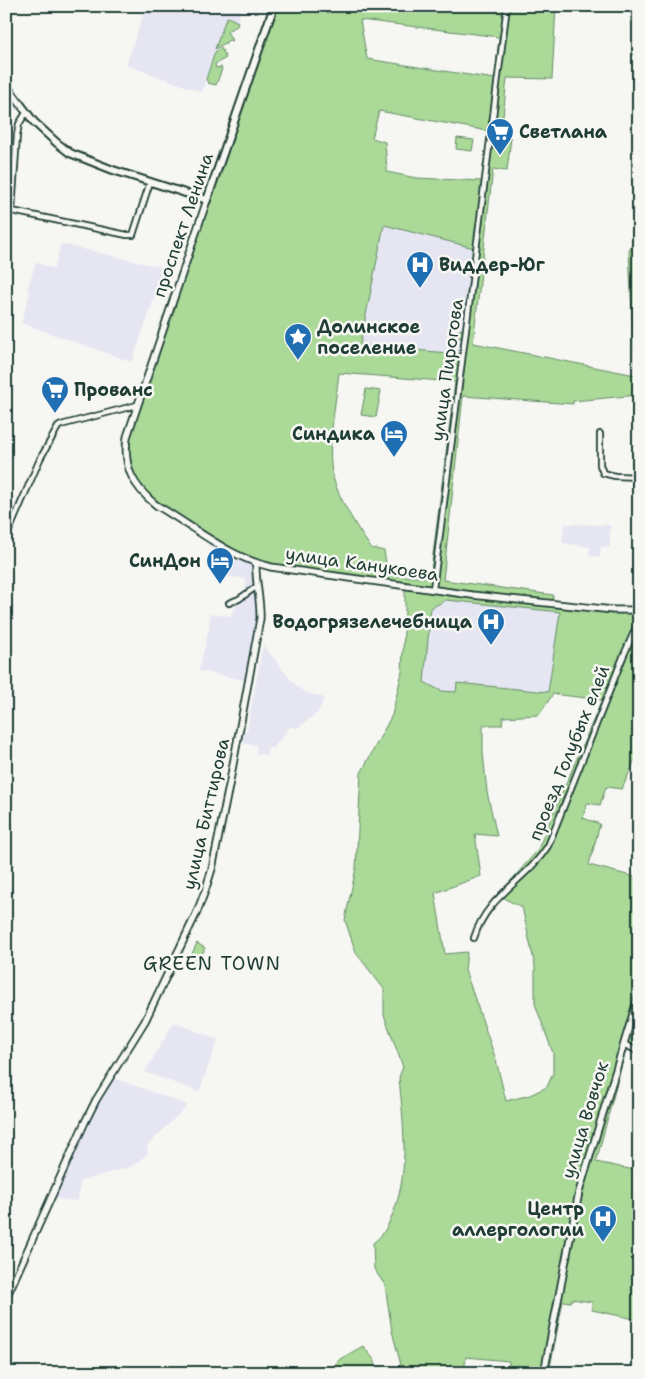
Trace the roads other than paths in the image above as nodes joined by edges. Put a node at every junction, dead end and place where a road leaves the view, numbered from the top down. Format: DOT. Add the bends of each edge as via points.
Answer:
graph roads {
  1 [pos="274,6"];
  2 [pos="507,6"];
  3 [pos="6,85"];
  4 [pos="26,113"];
  5 [pos="150,182"];
  6 [pos="207,200"];
  7 [pos="137,405"];
  8 [pos="600,434"];
  9 [pos="126,455"];
  10 [pos="639,477"];
  11 [pos="6,538"];
  12 [pos="256,563"];
  13 [pos="256,587"];
  14 [pos="433,589"];
  15 [pos="229,603"];
  16 [pos="639,610"];
  17 [pos="639,616"];
  18 [pos="474,938"];
  19 [pos="639,994"];
  20 [pos="624,1044"];
  21 [pos="639,1052"];
  22 [pos="6,1298"];
  23 [pos="544,1373"];
  1 -- 6 [label="main road, проспект Ленина"];
  2 -- 14 [label="street, улица Пирогова"];
  3 -- 4 [label="main road"];
  4 -- 5 [label="main road" via="44,133 70,152"];
  4 -- 5 [label="street" via="17,135 12,211 133,235"];
  5 -- 6 [label="main road"];
  6 -- 7 [label="street, проспект Ленина"];
  7 -- 9 [label="street, проспект Ленина" via="127,437"];
  7 -- 11 [label="street" via="58,427 40,459"];
  8 -- 10 [label="street" via="603,473"];
  9 -- 12 [label="street, улица Канукоева" via="135,483 156,505 233,553"];
  12 -- 13 [label="street, улица Биттирова"];
  12 -- 14 [label="street, улица Канукоева"];
  13 -- 15 [label="street"];
  13 -- 22 [label="street, улица Биттирова" via="260,619 205,892 145,1021 90,1111"];
  14 -- 16 [label="street, улица Канукоева" via="550,604"];
  17 -- 18 [label="street, проезд Голубых елей" via="548,846 527,872 490,906"];
  19 -- 20 [label="street, улица Вовчок"];
  20 -- 21 [label="street"];
  20 -- 23 [label="street, улица Вовчок" via="579,1192"];
}
